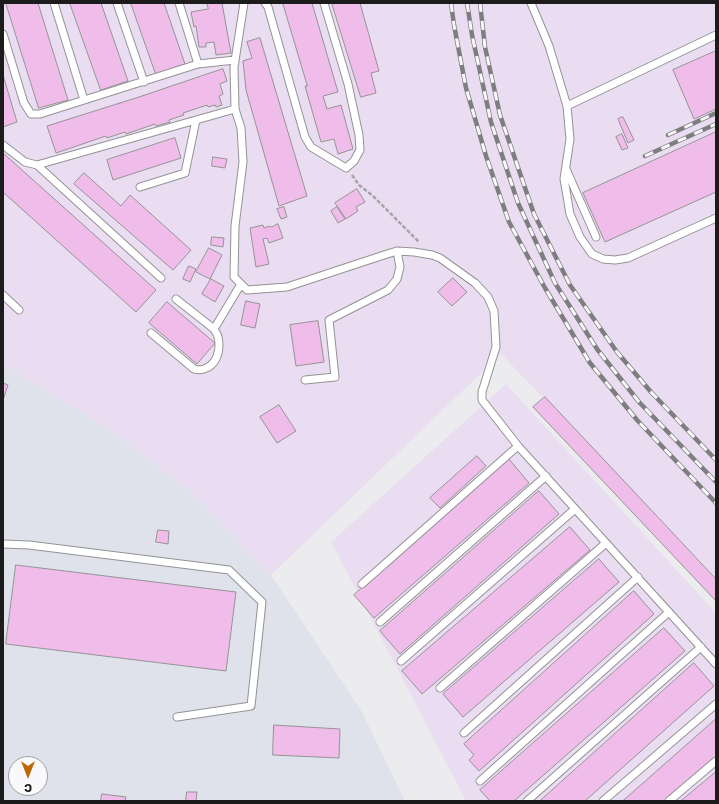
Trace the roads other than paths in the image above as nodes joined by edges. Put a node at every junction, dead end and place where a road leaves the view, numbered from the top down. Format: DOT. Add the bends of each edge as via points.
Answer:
graph roads {
  1 [pos="54,3"];
  2 [pos="117,3"];
  3 [pos="179,3"];
  4 [pos="244,3"];
  5 [pos="265,3"];
  6 [pos="324,3"];
  7 [pos="531,3"];
  8 [pos="3,34"];
  9 [pos="716,35"];
  10 [pos="236,60"];
  11 [pos="198,64"];
  12 [pos="144,82"];
  13 [pos="84,100"];
  14 [pos="567,106"];
  15 [pos="235,109"];
  16 [pos="196,120"];
  17 [pos="3,145"];
  18 [pos="37,165"];
  19 [pos="566,169"];
  20 [pos="140,187"];
  21 [pos="716,218"];
  22 [pos="596,237"];
  23 [pos="397,251"];
  24 [pos="161,278"];
  25 [pos="240,284"];
  26 [pos="3,295"];
  27 [pos="176,299"];
  28 [pos="19,310"];
  29 [pos="214,329"];
  30 [pos="151,333"];
  31 [pos="305,380"];
  32 [pos="518,446"];
  33 [pos="546,476"];
  34 [pos="576,509"];
  35 [pos="606,543"];
  36 [pos="3,544"];
  37 [pos="638,578"];
  38 [pos="362,584"];
  39 [pos="669,612"];
  40 [pos="380,622"];
  41 [pos="701,647"];
  42 [pos="401,661"];
  43 [pos="716,664"];
  44 [pos="440,688"];
  45 [pos="716,704"];
  46 [pos="178,717"];
  47 [pos="464,733"];
  48 [pos="716,761"];
  49 [pos="480,781"];
  50 [pos="527,801"];
  51 [pos="603,801"];
  52 [pos="669,801"];
  1 -- 13 [label="lane"];
  2 -- 12 [label="lane"];
  3 -- 11 [label="lane"];
  4 -- 10 [label="lane"];
  5 -- 6 [label="lane" via="304,137 311,147 346,168 354,161 360,150 359,135 348,84"];
  7 -- 14 [label="lane" via="549,46"];
  8 -- 13 [label="lane" via="24,103 31,114 40,114"];
  9 -- 14 [label="lane"];
  10 -- 11 [label="lane"];
  10 -- 15 [label="lane"];
  11 -- 12 [label="lane"];
  12 -- 13 [label="lane"];
  14 -- 19 [label="lane" via="570,139"];
  15 -- 16 [label="lane"];
  15 -- 25 [label="lane" via="240,128 242,162 235,226 234,277"];
  16 -- 18 [label="lane"];
  16 -- 20 [label="lane" via="185,173"];
  17 -- 18 [label="lane" via="25,162"];
  18 -- 24 [label="lane"];
  19 -- 21 [label="lane" via="564,179 570,214 580,237 592,254 603,259 628,258"];
  19 -- 22 [label="lane"];
  23 -- 25 [label="lane" via="288,287 247,290"];
  23 -- 31 [label="lane" via="400,267 397,279 388,290 329,320 335,377"];
  23 -- 32 [label="lane" via="440,258 475,283 488,297 494,311 496,347 482,392 482,400"];
  25 -- 29 [label="lane"];
  26 -- 28 [label="lane"];
  27 -- 29 [label="lane"];
  29 -- 30 [label="lane" via="218,336 219,351 216,360 203,370 194,369"];
  32 -- 33 [label="lane"];
  32 -- 38 [label="lane"];
  33 -- 34 [label="lane"];
  33 -- 40 [label="lane"];
  34 -- 35 [label="lane"];
  34 -- 42 [label="lane"];
  35 -- 37 [label="lane"];
  35 -- 44 [label="lane"];
  36 -- 46 [label="lane" via="229,570 262,602 250,706"];
  37 -- 39 [label="lane"];
  37 -- 47 [label="lane"];
  39 -- 41 [label="lane"];
  39 -- 49 [label="lane"];
  41 -- 43 [label="lane"];
  41 -- 50 [label="lane"];
  45 -- 51 [label="lane"];
  48 -- 52 [label="lane"];
}
